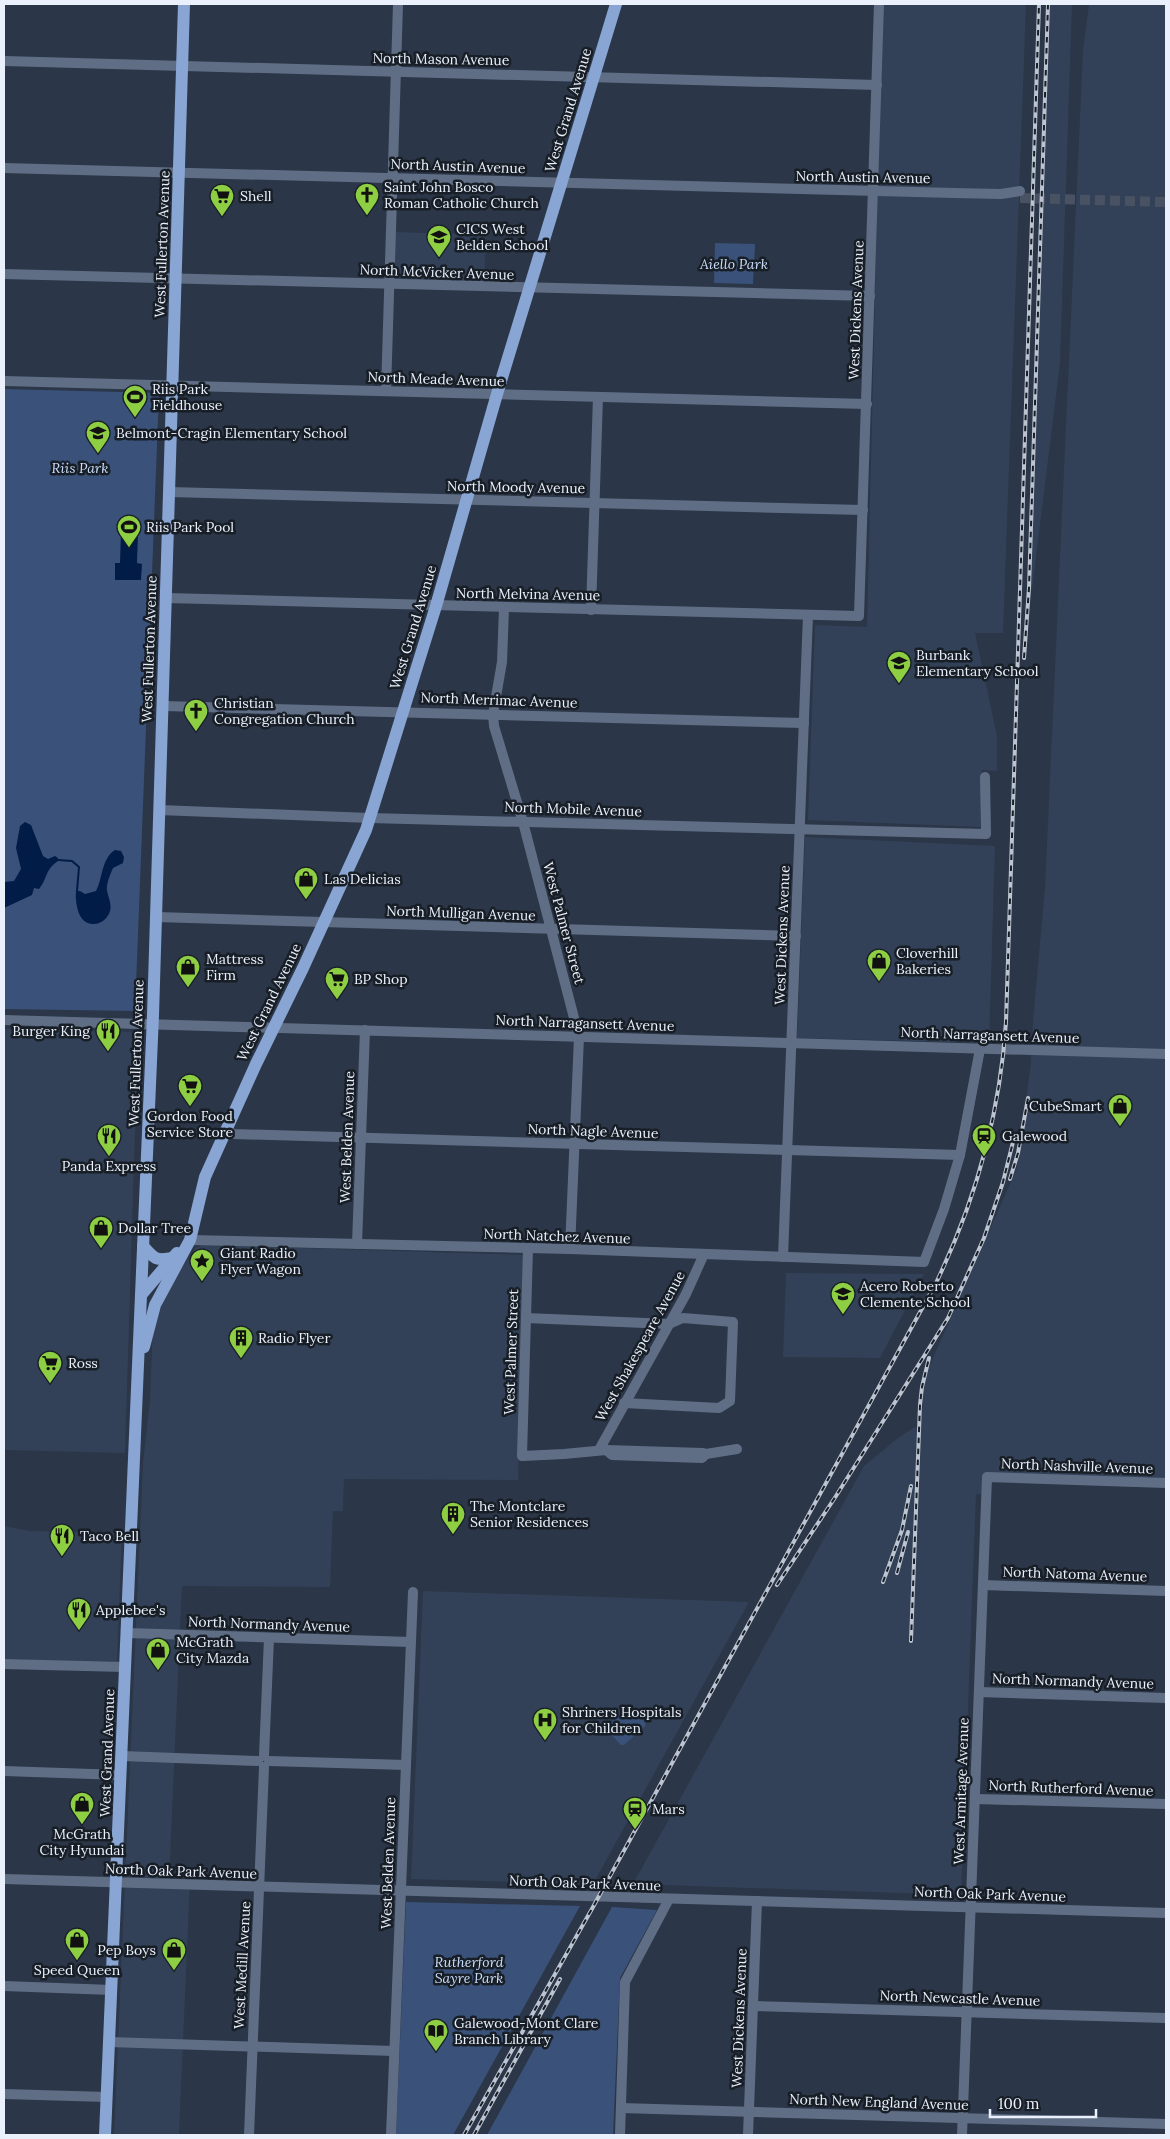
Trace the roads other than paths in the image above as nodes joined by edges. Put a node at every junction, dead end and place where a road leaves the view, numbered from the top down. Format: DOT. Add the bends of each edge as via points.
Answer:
graph roads {
  1 [pos="184,4"];
  2 [pos="398,4"];
  3 [pos="616,4"];
  4 [pos="879,4"];
  5 [pos="4,61"];
  6 [pos="182,66"];
  7 [pos="396,72"];
  8 [pos="594,77"];
  9 [pos="877,85"];
  10 [pos="4,168"];
  11 [pos="179,173"];
  12 [pos="393,178"];
  13 [pos="561,183"];
  14 [pos="874,190"];
  15 [pos="1020,195"];
  16 [pos="4,274"];
  17 [pos="176,279"];
  18 [pos="389,284"];
  19 [pos="530,288"];
  20 [pos="870,296"];
  21 [pos="4,381"];
  22 [pos="172,385"];
  23 [pos="386,391"];
  24 [pos="497,394"];
  25 [pos="598,397"];
  26 [pos="867,404"];
  27 [pos="169,492"];
  28 [pos="467,500"];
  29 [pos="594,503"];
  30 [pos="863,510"];
  31 [pos="166,598"];
  32 [pos="436,606"];
  33 [pos="504,608"];
  34 [pos="591,610"];
  35 [pos="808,615"];
  36 [pos="859,616"];
  37 [pos="163,706"];
  38 [pos="403,711"];
  39 [pos="493,714"];
  40 [pos="804,723"];
  41 [pos="986,777"];
  42 [pos="159,810"];
  43 [pos="370,818"];
  44 [pos="523,822"];
  45 [pos="800,829"];
  46 [pos="156,917"];
  47 [pos="324,922"];
  48 [pos="551,929"];
  49 [pos="796,936"];
  50 [pos="4,1020"];
  51 [pos="153,1024"];
  52 [pos="274,1028"];
  53 [pos="365,1030"];
  54 [pos="579,1037"];
  55 [pos="791,1043"];
  56 [pos="980,1049"];
  57 [pos="1166,1054"];
  58 [pos="225,1130"];
  59 [pos="361,1137"];
  60 [pos="574,1144"];
  61 [pos="787,1150"];
  62 [pos="960,1156"];
  63 [pos="190,1240"];
  64 [pos="357,1244"];
  65 [pos="143,1246"];
  66 [pos="528,1248"];
  67 [pos="570,1249"];
  68 [pos="704,1254"];
  69 [pos="783,1257"];
  70 [pos="173,1258"];
  71 [pos="141,1294"];
  72 [pos="526,1314"];
  73 [pos="669,1324"];
  74 [pos="138,1371"];
  75 [pos="624,1403"];
  76 [pos="737,1449"];
  77 [pos="602,1450"];
  78 [pos="987,1477"];
  79 [pos="1166,1483"];
  80 [pos="983,1585"];
  81 [pos="1166,1591"];
  82 [pos="413,1592"];
  83 [pos="127,1633"];
  84 [pos="269,1638"];
  85 [pos="411,1642"];
  86 [pos="4,1664"];
  87 [pos="125,1667"];
  88 [pos="979,1692"];
  89 [pos="1166,1698"];
  90 [pos="122,1756"];
  91 [pos="264,1761"];
  92 [pos="406,1765"];
  93 [pos="4,1772"];
  94 [pos="121,1775"];
  95 [pos="975,1799"];
  96 [pos="1166,1804"];
  97 [pos="4,1879"];
  98 [pos="116,1883"];
  99 [pos="260,1887"];
  100 [pos="400,1891"];
  101 [pos="669,1899"];
  102 [pos="757,1901"];
  103 [pos="971,1908"];
  104 [pos="1166,1913"];
  105 [pos="4,1986"];
  106 [pos="112,1990"];
  107 [pos="753,2006"];
  108 [pos="967,2012"];
  109 [pos="1166,2018"];
  110 [pos="110,2042"];
  111 [pos="252,2047"];
  112 [pos="394,2051"];
  113 [pos="4,2094"];
  114 [pos="107,2097"];
  115 [pos="621,2108"];
  116 [pos="749,2112"];
  117 [pos="963,2118"];
  118 [pos="1166,2124"];
  119 [pos="106,2135"];
  120 [pos="249,2135"];
  121 [pos="391,2135"];
  122 [pos="620,2135"];
  123 [pos="748,2135"];
  124 [pos="962,2135"];
  1 -- 6 [label="main road, West Fullerton Avenue"];
  2 -- 7 [label="street"];
  3 -- 8 [label="main road, West Grand Avenue"];
  4 -- 9 [label="street, West Dickens Avenue"];
  5 -- 6 [label="street, North Mason Avenue"];
  6 -- 7 [label="street, North Mason Avenue"];
  6 -- 11 [label="main road, West Fullerton Avenue"];
  7 -- 8 [label="street, North Mason Avenue"];
  7 -- 12 [label="street"];
  8 -- 9 [label="street, North Mason Avenue"];
  8 -- 13 [label="main road, West Grand Avenue"];
  9 -- 14 [label="street, West Dickens Avenue"];
  10 -- 11 [label="street, North Austin Avenue"];
  11 -- 12 [label="street, North Austin Avenue"];
  11 -- 17 [label="main road, West Fullerton Avenue"];
  12 -- 13 [label="street, North Austin Avenue"];
  12 -- 18 [label="street"];
  13 -- 14 [label="street, North Austin Avenue"];
  13 -- 19 [label="main road, West Grand Avenue"];
  14 -- 15 [label="street, North Austin Avenue" via="1001,194 1010,198"];
  14 -- 20 [label="street, West Dickens Avenue"];
  16 -- 17 [label="street, North McVicker Avenue"];
  17 -- 18 [label="street, North McVicker Avenue"];
  17 -- 22 [label="main road, West Fullerton Avenue"];
  18 -- 19 [label="street, North McVicker Avenue"];
  18 -- 23 [label="street"];
  19 -- 20 [label="street, North McVicker Avenue"];
  19 -- 24 [label="main road, West Grand Avenue"];
  20 -- 26 [label="street, West Dickens Avenue"];
  21 -- 22 [label="street, North Meade Avenue"];
  22 -- 23 [label="street, North Meade Avenue"];
  22 -- 27 [label="main road, West Fullerton Avenue"];
  23 -- 24 [label="street, North Meade Avenue"];
  24 -- 25 [label="street, North Meade Avenue"];
  24 -- 28 [label="main road, West Grand Avenue"];
  25 -- 26 [label="street, North Meade Avenue"];
  25 -- 29 [label="street"];
  26 -- 30 [label="street, West Dickens Avenue"];
  27 -- 28 [label="street, North Moody Avenue"];
  27 -- 31 [label="main road, West Fullerton Avenue"];
  28 -- 29 [label="street, North Moody Avenue"];
  28 -- 32 [label="main road, West Grand Avenue"];
  29 -- 30 [label="street, North Moody Avenue"];
  29 -- 34 [label="street"];
  30 -- 36 [label="street, West Dickens Avenue"];
  31 -- 32 [label="street, North Melvina Avenue"];
  31 -- 37 [label="main road, West Fullerton Avenue"];
  32 -- 33 [label="street, North Melvina Avenue"];
  32 -- 38 [label="main road, West Grand Avenue"];
  33 -- 34 [label="street, North Melvina Avenue"];
  33 -- 39 [label="street, West Palmer Street" via="502,662"];
  34 -- 35 [label="street, North Melvina Avenue"];
  35 -- 36 [label="street, North Melvina Avenue"];
  35 -- 40 [label="street, West Dickens Avenue"];
  37 -- 38 [label="street, North Merrimac Avenue"];
  37 -- 42 [label="main road, West Fullerton Avenue"];
  38 -- 39 [label="street, North Merrimac Avenue"];
  38 -- 43 [label="main road, West Grand Avenue"];
  39 -- 40 [label="street, North Merrimac Avenue"];
  39 -- 44 [label="street, West Palmer Street"];
  40 -- 45 [label="street, West Dickens Avenue"];
  41 -- 45 [label="street, North Mobile Avenue" via="986,834"];
  42 -- 43 [label="street, North Mobile Avenue"];
  42 -- 46 [label="main road, West Fullerton Avenue"];
  43 -- 44 [label="street, North Mobile Avenue"];
  43 -- 47 [label="main road, West Grand Avenue"];
  44 -- 45 [label="street, North Mobile Avenue"];
  44 -- 48 [label="street, West Palmer Street"];
  45 -- 49 [label="street, West Dickens Avenue"];
  46 -- 47 [label="street, North Mulligan Avenue"];
  46 -- 51 [label="main road, West Fullerton Avenue"];
  47 -- 48 [label="street, North Mulligan Avenue"];
  47 -- 52 [label="main road, West Grand Avenue"];
  48 -- 49 [label="street, North Mulligan Avenue"];
  48 -- 54 [label="street, West Palmer Street"];
  49 -- 55 [label="street, West Dickens Avenue"];
  50 -- 51 [label="street, North Narragansett Avenue"];
  51 -- 52 [label="street, North Narragansett Avenue"];
  51 -- 65 [label="main road, West Fullerton Avenue"];
  52 -- 53 [label="street, North Narragansett Avenue"];
  52 -- 58 [label="main road, West Grand Avenue"];
  53 -- 54 [label="street, North Narragansett Avenue"];
  53 -- 59 [label="street, West Belden Avenue"];
  54 -- 55 [label="street, North Narragansett Avenue"];
  54 -- 60 [label="street, West Palmer Street"];
  55 -- 56 [label="street, North Narragansett Avenue"];
  55 -- 61 [label="street, West Dickens Avenue"];
  56 -- 57 [label="street, North Narragansett Avenue"];
  56 -- 62 [label="street"];
  58 -- 59 [label="street, North Nagle Avenue" via="234,1134"];
  58 -- 63 [label="main road, West Grand Avenue" via="205,1177"];
  59 -- 60 [label="street, North Nagle Avenue"];
  59 -- 64 [label="street, West Belden Avenue"];
  60 -- 61 [label="street, North Nagle Avenue"];
  60 -- 67 [label="street, West Palmer Street"];
  61 -- 62 [label="street, North Nagle Avenue"];
  61 -- 69 [label="street, West Dickens Avenue"];
  62 -- 69 [label="street, North Natchez Avenue" via="924,1262"];
  63 -- 64 [label="street, North Natchez Avenue"];
  63 -- 70 [label="main road, West Grand Avenue"];
  63 -- 74 [label="main road, West Grand Avenue" via="155,1305"];
  64 -- 66 [label="street, North Natchez Avenue"];
  65 -- 70 [label="main road" via="158,1260"];
  65 -- 71 [label="main road, West Fullerton Avenue"];
  66 -- 67 [label="street, North Natchez Avenue"];
  66 -- 72 [label="street, West Palmer Street"];
  67 -- 68 [label="street, North Natchez Avenue"];
  68 -- 69 [label="street, North Natchez Avenue"];
  68 -- 73 [label="street, West Shakespeare Avenue"];
  70 -- 71 [label="main road, West Grand Avenue"];
  71 -- 74 [label="main road, West Grand Avenue"];
  72 -- 73 [label="street"];
  72 -- 77 [label="street, West Palmer Street" via="522,1456"];
  73 -- 75 [label="street, West Shakespeare Avenue"];
  73 -- 75 [label="street" via="683,1318 733,1322 730,1401 720,1408"];
  74 -- 83 [label="main road, West Grand Avenue"];
  75 -- 77 [label="street, West Shakespeare Avenue"];
  76 -- 77 [label="street" via="706,1454"];
  78 -- 79 [label="street, North Nashville Avenue"];
  78 -- 80 [label="street, West Armitage Avenue"];
  80 -- 81 [label="street, North Natoma Avenue"];
  80 -- 88 [label="street, West Armitage Avenue"];
  82 -- 85 [label="street, West Belden Avenue"];
  83 -- 84 [label="street, North Normandy Avenue"];
  83 -- 87 [label="main road, West Grand Avenue"];
  84 -- 85 [label="street, North Normandy Avenue"];
  84 -- 91 [label="street, West Medill Avenue"];
  85 -- 92 [label="street, West Belden Avenue"];
  86 -- 87 [label="street"];
  87 -- 90 [label="main road, West Grand Avenue"];
  88 -- 89 [label="street, North Normandy Avenue"];
  88 -- 95 [label="street, West Armitage Avenue"];
  90 -- 91 [label="street"];
  90 -- 94 [label="main road, West Grand Avenue"];
  91 -- 92 [label="street"];
  91 -- 99 [label="street, West Medill Avenue"];
  92 -- 100 [label="street, West Belden Avenue"];
  93 -- 94 [label="street"];
  94 -- 98 [label="main road, West Grand Avenue"];
  95 -- 96 [label="street, North Rutherford Avenue"];
  95 -- 103 [label="street, West Armitage Avenue"];
  97 -- 98 [label="street, North Oak Park Avenue"];
  98 -- 99 [label="street, North Oak Park Avenue"];
  98 -- 106 [label="main road, West Grand Avenue"];
  99 -- 100 [label="street, North Oak Park Avenue"];
  99 -- 111 [label="street, West Medill Avenue"];
  100 -- 101 [label="street, North Oak Park Avenue"];
  100 -- 112 [label="street, West Belden Avenue"];
  101 -- 102 [label="street, North Oak Park Avenue"];
  101 -- 115 [label="street" via="625,1982"];
  102 -- 103 [label="street, North Oak Park Avenue"];
  102 -- 107 [label="street, West Dickens Avenue"];
  103 -- 104 [label="street, North Oak Park Avenue"];
  103 -- 108 [label="street, West Armitage Avenue"];
  105 -- 106 [label="street"];
  106 -- 110 [label="main road, West Grand Avenue"];
  107 -- 108 [label="street, North Newcastle Avenue"];
  107 -- 116 [label="street, West Dickens Avenue"];
  108 -- 109 [label="street, North Newcastle Avenue"];
  108 -- 117 [label="street, West Armitage Avenue"];
  110 -- 111 [label="street"];
  110 -- 114 [label="main road, West Grand Avenue"];
  111 -- 112 [label="street"];
  111 -- 120 [label="street, West Medill Avenue"];
  112 -- 121 [label="street, West Belden Avenue"];
  113 -- 114 [label="street"];
  114 -- 119 [label="main road, West Grand Avenue"];
  115 -- 116 [label="street, North New England Avenue"];
  115 -- 122 [label="street"];
  116 -- 117 [label="street, North New England Avenue"];
  116 -- 123 [label="street, West Dickens Avenue"];
  117 -- 118 [label="street, North New England Avenue"];
  117 -- 124 [label="street, West Armitage Avenue"];
}
